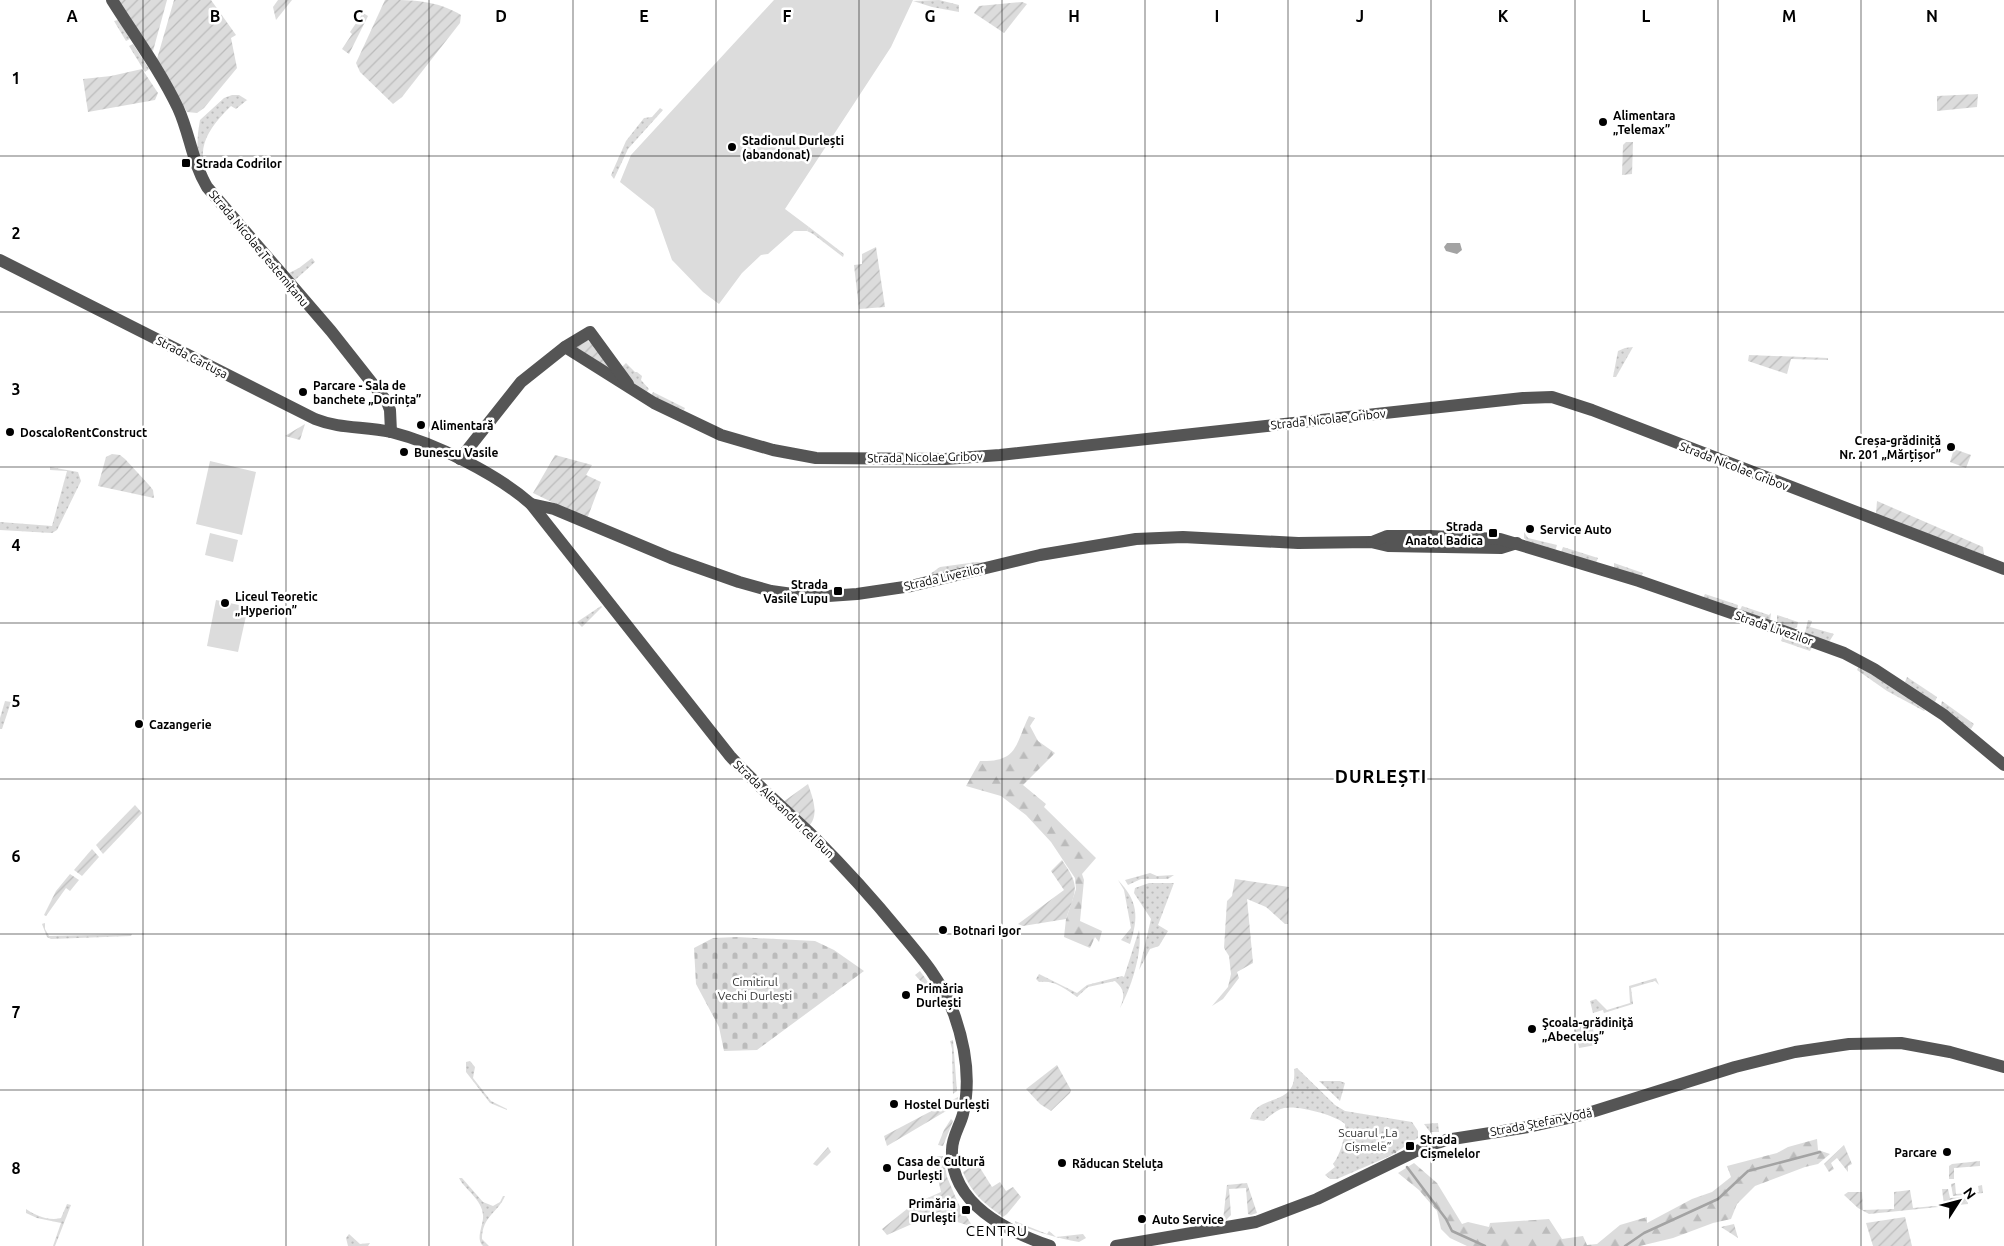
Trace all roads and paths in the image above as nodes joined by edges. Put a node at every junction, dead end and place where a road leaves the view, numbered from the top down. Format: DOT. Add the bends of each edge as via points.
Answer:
graph roads {
  1 [pos="112,0"];
  2 [pos="0,260"];
  3 [pos="565,347"];
  4 [pos="634,392"];
  5 [pos="391,432"];
  6 [pos="460,459"];
  7 [pos="531,504"];
  8 [pos="2004,569"];
  9 [pos="2004,765"];
  10 [pos="2004,1067"];
  11 [pos="1050,1246"];
  12 [pos="1116,1246"];
  1 -- 5 [label="street, Strada Nicolae Testemițanu" via="177,106 196,166 207,187 331,331 387,402"];
  2 -- 5 [label="street, Strada Cartușa" via="315,419 334,426"];
  3 -- 4 [label="street, Strada Nicolae Gribov"];
  3 -- 4 [label="street, Strada Nicolae Gribov" via="590,332"];
  3 -- 6 [label="street" via="521,382"];
  4 -- 8 [label="street, Strada Nicolae Gribov" via="721,435 795,455 841,459 945,459 1000,455 1552,396"];
  5 -- 6 [label="street, Strada Alexandru cel Bun"];
  6 -- 7 [label="street, Strada Alexandru cel Bun" via="510,487"];
  7 -- 9 [label="street, Strada Livezilor" via="554,509 738,582 770,591 814,596 912,586 1032,557 1136,539 1183,537 1501,548 1517,543 1639,581 1844,653 1944,715"];
  7 -- 11 [label="street, Strada Alexandru cel Bun" via="730,756 851,875 938,979 958,1027 966,1069 965,1106 952,1147 957,1176 970,1198 1004,1228"];
  10 -- 12 [label="street, Strada Ștefan-Vodă" via="1901,1042 1849,1044 1795,1052 1735,1067 1582,1115 1446,1140 1317,1199 1256,1222"];
}
